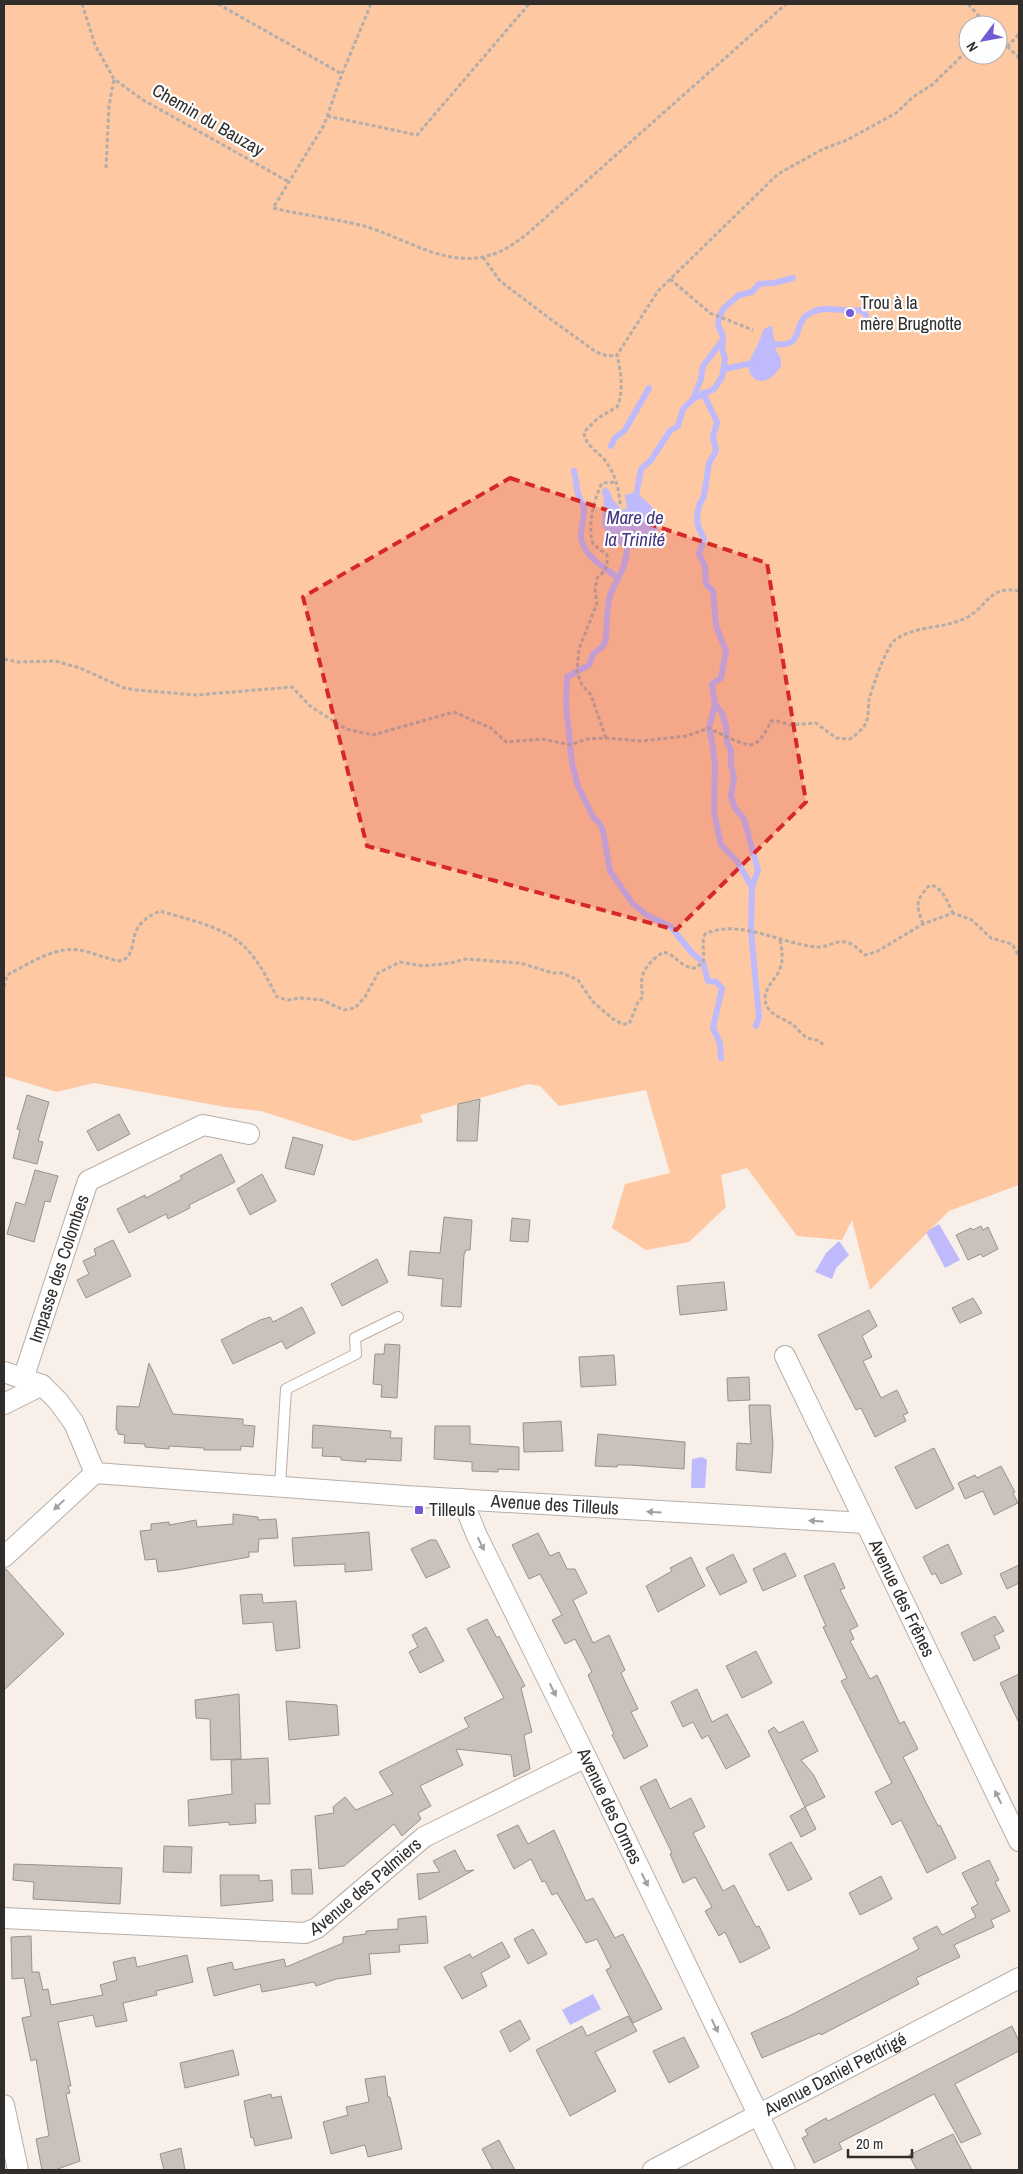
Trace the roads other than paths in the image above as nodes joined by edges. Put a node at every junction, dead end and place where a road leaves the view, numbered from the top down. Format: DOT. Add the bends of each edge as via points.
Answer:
graph roads {
  1 [pos="249,1134"];
  2 [pos="398,1317"];
  3 [pos="784,1356"];
  4 [pos="4,1372"];
  5 [pos="32,1382"];
  6 [pos="4,1404"];
  7 [pos="95,1473"];
  8 [pos="280,1486"];
  9 [pos="462,1499"];
  10 [pos="865,1523"];
  11 [pos="4,1557"];
  12 [pos="586,1757"];
  13 [pos="1019,1841"];
  14 [pos="4,1918"];
  15 [pos="1019,1978"];
  16 [pos="4,2105"];
  17 [pos="758,2114"];
  18 [pos="18,2170"];
  19 [pos="653,2170"];
  20 [pos="785,2170"];
  1 -- 5 [label="street, Impasse des Colombes" via="203,1126 88,1181"];
  2 -- 8 [label="lane" via="355,1338 356,1354 286,1389"];
  3 -- 10 [label="street, Avenue des Frênes"];
  4 -- 5 [label="street"];
  5 -- 6 [label="street"];
  5 -- 7 [label="street" via="58,1401 74,1423"];
  7 -- 8 [label="street, Avenue des Tilleuls"];
  7 -- 11 [label="street, one-way"];
  8 -- 9 [label="street, Avenue des Tilleuls"];
  10 -- 9 [label="street, Avenue des Tilleuls, one-way"];
  9 -- 12 [label="street, Avenue des Ormes, one-way" via="477,1536"];
  13 -- 10 [label="street, Avenue des Frênes, one-way"];
  12 -- 14 [label="street, Avenue des Palmiers" via="424,1837 317,1928 304,1933"];
  12 -- 17 [label="street, Avenue des Ormes, one-way"];
  15 -- 17 [label="street, Avenue Daniel Perdrigé"];
  16 -- 18 [label="street"];
  17 -- 19 [label="street, Avenue Daniel Perdrigé"];
  17 -- 20 [label="street, Avenue des Ormes"];
}
